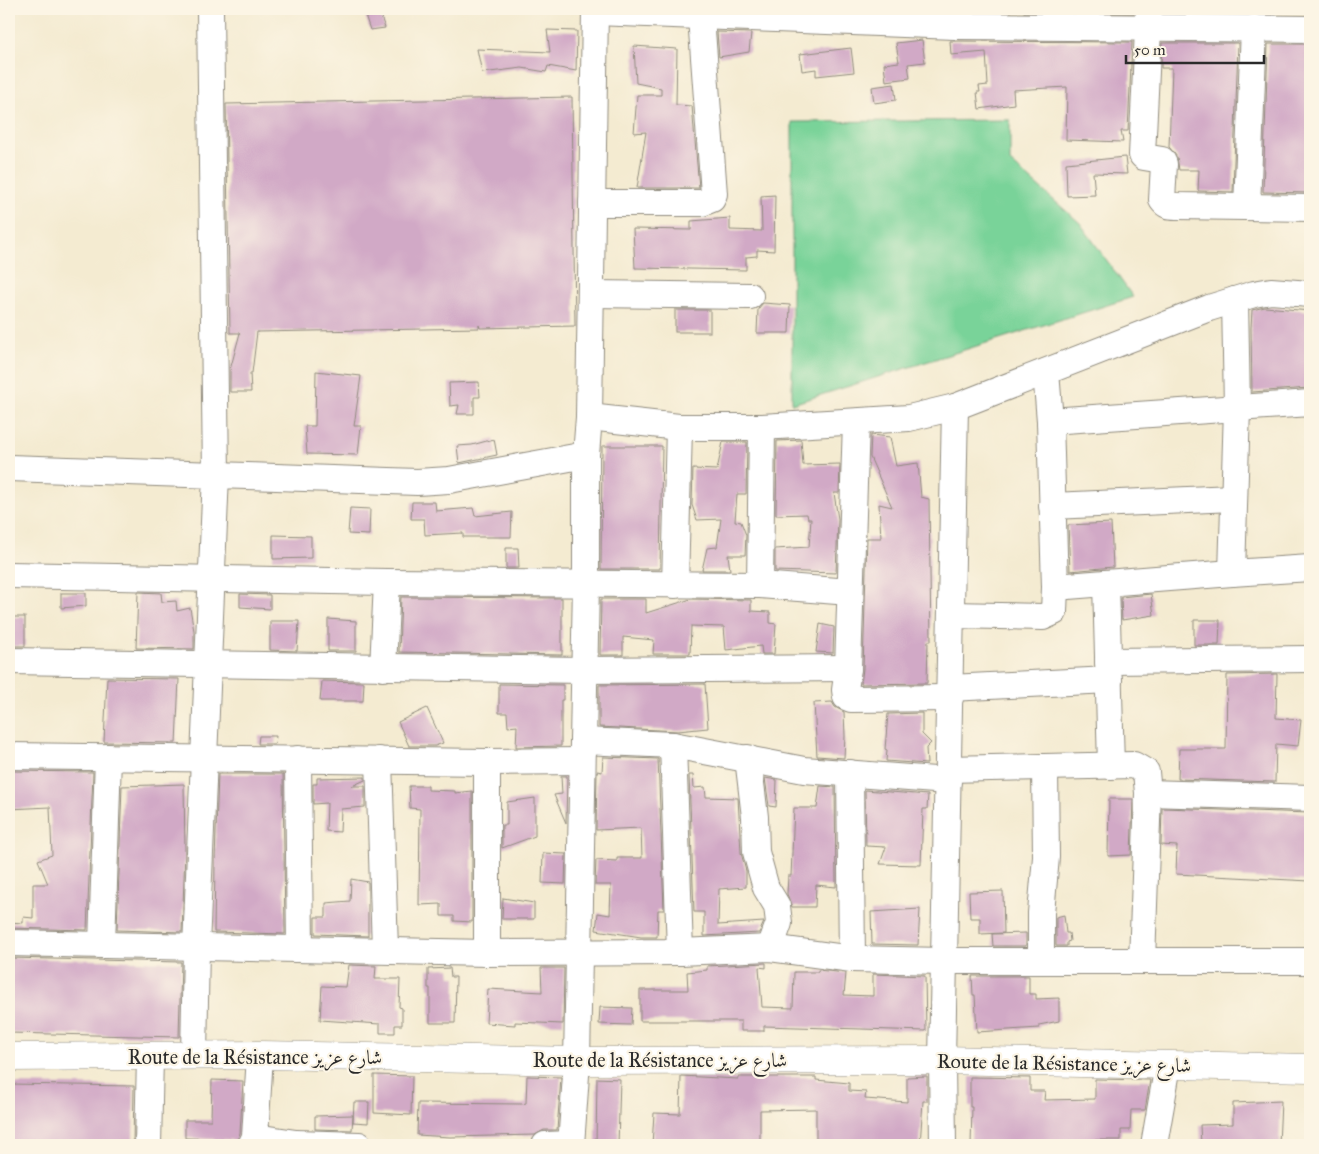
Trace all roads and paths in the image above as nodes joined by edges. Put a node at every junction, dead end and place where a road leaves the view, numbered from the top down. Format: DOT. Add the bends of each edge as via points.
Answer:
graph roads {
  1 [pos="210,9"];
  2 [pos="595,10"];
  3 [pos="784,14"];
  4 [pos="701,17"];
  5 [pos="956,18"];
  6 [pos="1148,18"];
  7 [pos="1254,28"];
  8 [pos="1310,29"];
  9 [pos="592,203"];
  10 [pos="1247,207"];
  11 [pos="1310,208"];
  12 [pos="591,294"];
  13 [pos="1310,294"];
  14 [pos="750,296"];
  15 [pos="1235,300"];
  16 [pos="1046,372"];
  17 [pos="1310,403"];
  18 [pos="955,406"];
  19 [pos="1237,408"];
  20 [pos="589,418"];
  21 [pos="1050,421"];
  22 [pos="856,422"];
  23 [pos="679,427"];
  24 [pos="762,427"];
  25 [pos="586,455"];
  26 [pos="9,468"];
  27 [pos="216,475"];
  28 [pos="1233,498"];
  29 [pos="1052,506"];
  30 [pos="1310,568"];
  31 [pos="1232,573"];
  32 [pos="9,575"];
  33 [pos="211,579"];
  34 [pos="387,582"];
  35 [pos="586,583"];
  36 [pos="1106,583"];
  37 [pos="675,585"];
  38 [pos="760,585"];
  39 [pos="1055,587"];
  40 [pos="850,592"];
  41 [pos="952,615"];
  42 [pos="1310,659"];
  43 [pos="9,661"];
  44 [pos="208,664"];
  45 [pos="383,668"];
  46 [pos="848,668"];
  47 [pos="584,670"];
  48 [pos="1108,671"];
  49 [pos="950,693"];
  50 [pos="673,745"];
  51 [pos="582,751"];
  52 [pos="9,756"];
  53 [pos="108,757"];
  54 [pos="204,758"];
  55 [pos="748,758"];
  56 [pos="298,759"];
  57 [pos="379,760"];
  58 [pos="487,762"];
  59 [pos="1111,766"];
  60 [pos="1045,767"];
  61 [pos="850,774"];
  62 [pos="948,775"];
  63 [pos="1148,794"];
  64 [pos="1310,798"];
  65 [pos="9,943"];
  66 [pos="102,945"];
  67 [pos="196,947"];
  68 [pos="770,948"];
  69 [pos="300,949"];
  70 [pos="385,950"];
  71 [pos="578,951"];
  72 [pos="487,952"];
  73 [pos="680,952"];
  74 [pos="852,960"];
  75 [pos="944,961"];
  76 [pos="1041,961"];
  77 [pos="1142,961"];
  78 [pos="1310,961"];
  79 [pos="260,1055"];
  80 [pos="194,1056"];
  81 [pos="9,1057"];
  82 [pos="150,1057"];
  83 [pos="942,1060"];
  84 [pos="577,1061"];
  85 [pos="1168,1065"];
  86 [pos="1310,1068"];
  87 [pos="253,1141"];
  88 [pos="296,1144"];
  89 [pos="571,1144"];
  90 [pos="148,1145"];
  91 [pos="359,1145"];
  92 [pos="545,1145"];
  93 [pos="943,1145"];
  94 [pos="1154,1145"];
  1 -- 27 [label="street"];
  2 -- 4 [label="street"];
  2 -- 9 [label="street"];
  3 -- 4 [label="street"];
  3 -- 5 [label="street"];
  4 -- 9 [label="street" via="712,199 702,203"];
  5 -- 6 [label="street"];
  6 -- 7 [label="street"];
  6 -- 10 [label="street" via="1142,155 1162,160 1164,164 1162,200 1167,205 1176,206"];
  7 -- 8 [label="street"];
  7 -- 10 [label="street"];
  9 -- 12 [label="street"];
  10 -- 11 [label="street"];
  12 -- 14 [label="street"];
  12 -- 20 [label="street"];
  13 -- 15 [label="street" via="1271,291"];
  15 -- 16 [label="street"];
  15 -- 19 [label="street"];
  16 -- 18 [label="street"];
  16 -- 21 [label="street"];
  17 -- 19 [label="street"];
  18 -- 22 [label="street" via="909,418"];
  18 -- 41 [label="street"];
  19 -- 21 [label="street"];
  19 -- 28 [label="street"];
  20 -- 23 [label="street"];
  20 -- 25 [label="street"];
  21 -- 29 [label="street"];
  22 -- 24 [label="street"];
  22 -- 40 [label="street"];
  23 -- 24 [label="street"];
  23 -- 37 [label="street"];
  24 -- 38 [label="street"];
  25 -- 27 [label="street" via="450,480 417,482"];
  25 -- 35 [label="street"];
  26 -- 27 [label="street"];
  27 -- 33 [label="street"];
  28 -- 29 [label="street"];
  28 -- 31 [label="street"];
  29 -- 39 [label="street"];
  30 -- 31 [label="street"];
  31 -- 36 [label="street"];
  32 -- 33 [label="street"];
  33 -- 34 [label="street"];
  33 -- 44 [label="street"];
  34 -- 35 [label="street"];
  34 -- 45 [label="street"];
  35 -- 37 [label="street"];
  35 -- 47 [label="street"];
  36 -- 39 [label="street"];
  36 -- 48 [label="street"];
  37 -- 38 [label="street"];
  38 -- 40 [label="street"];
  39 -- 41 [label="street" via="1054,612 1043,617"];
  40 -- 46 [label="street"];
  41 -- 49 [label="street"];
  42 -- 48 [label="street"];
  43 -- 44 [label="street"];
  44 -- 45 [label="street"];
  44 -- 54 [label="street"];
  45 -- 47 [label="street"];
  46 -- 47 [label="street"];
  46 -- 49 [label="street" via="845,690 846,697 851,699"];
  47 -- 51 [label="street"];
  48 -- 49 [label="street"];
  48 -- 59 [label="street"];
  49 -- 62 [label="street"];
  50 -- 51 [label="street"];
  50 -- 55 [label="street"];
  50 -- 73 [label="street"];
  51 -- 58 [label="street"];
  51 -- 71 [label="street"];
  52 -- 53 [label="street"];
  53 -- 54 [label="street"];
  53 -- 66 [label="street"];
  54 -- 56 [label="street"];
  54 -- 67 [label="street"];
  55 -- 61 [label="street" via="804,770"];
  55 -- 68 [label="street" via="756,852 766,888 777,906 779,923"];
  56 -- 57 [label="street"];
  56 -- 69 [label="street"];
  57 -- 58 [label="street"];
  57 -- 70 [label="street"];
  58 -- 72 [label="street"];
  59 -- 60 [label="street"];
  59 -- 63 [label="street" via="1134,765 1146,772"];
  60 -- 62 [label="street"];
  60 -- 76 [label="street" via="1046,857"];
  61 -- 62 [label="street"];
  61 -- 74 [label="street"];
  62 -- 75 [label="street"];
  63 -- 64 [label="street"];
  63 -- 77 [label="street"];
  65 -- 66 [label="street"];
  66 -- 67 [label="street"];
  67 -- 69 [label="street"];
  67 -- 80 [label="street"];
  68 -- 73 [label="street"];
  68 -- 74 [label="street"];
  69 -- 70 [label="street"];
  70 -- 72 [label="street"];
  71 -- 72 [label="street"];
  71 -- 73 [label="street"];
  71 -- 84 [label="street"];
  74 -- 75 [label="street"];
  75 -- 76 [label="street"];
  75 -- 83 [label="street"];
  76 -- 77 [label="street"];
  77 -- 78 [label="street"];
  79 -- 80 [label="main road, Route de la Résistance شارع عزيز"];
  79 -- 84 [label="main road, Route de la Résistance شارع عزيز"];
  79 -- 87 [label="street"];
  80 -- 82 [label="main road, Route de la Résistance شارع عزيز"];
  81 -- 82 [label="main road, Route de la Résistance شارع عزيز"];
  82 -- 90 [label="street"];
  83 -- 84 [label="main road, Route de la Résistance شارع عزيز"];
  83 -- 85 [label="main road, Route de la Résistance شارع عزيز"];
  83 -- 93 [label="street"];
  84 -- 89 [label="street"];
  85 -- 86 [label="main road, Route de la Résistance شارع عزيز"];
  85 -- 94 [label="street"];
  87 -- 88 [label="street"];
  88 -- 91 [label="street"];
  89 -- 92 [label="street"];
}
